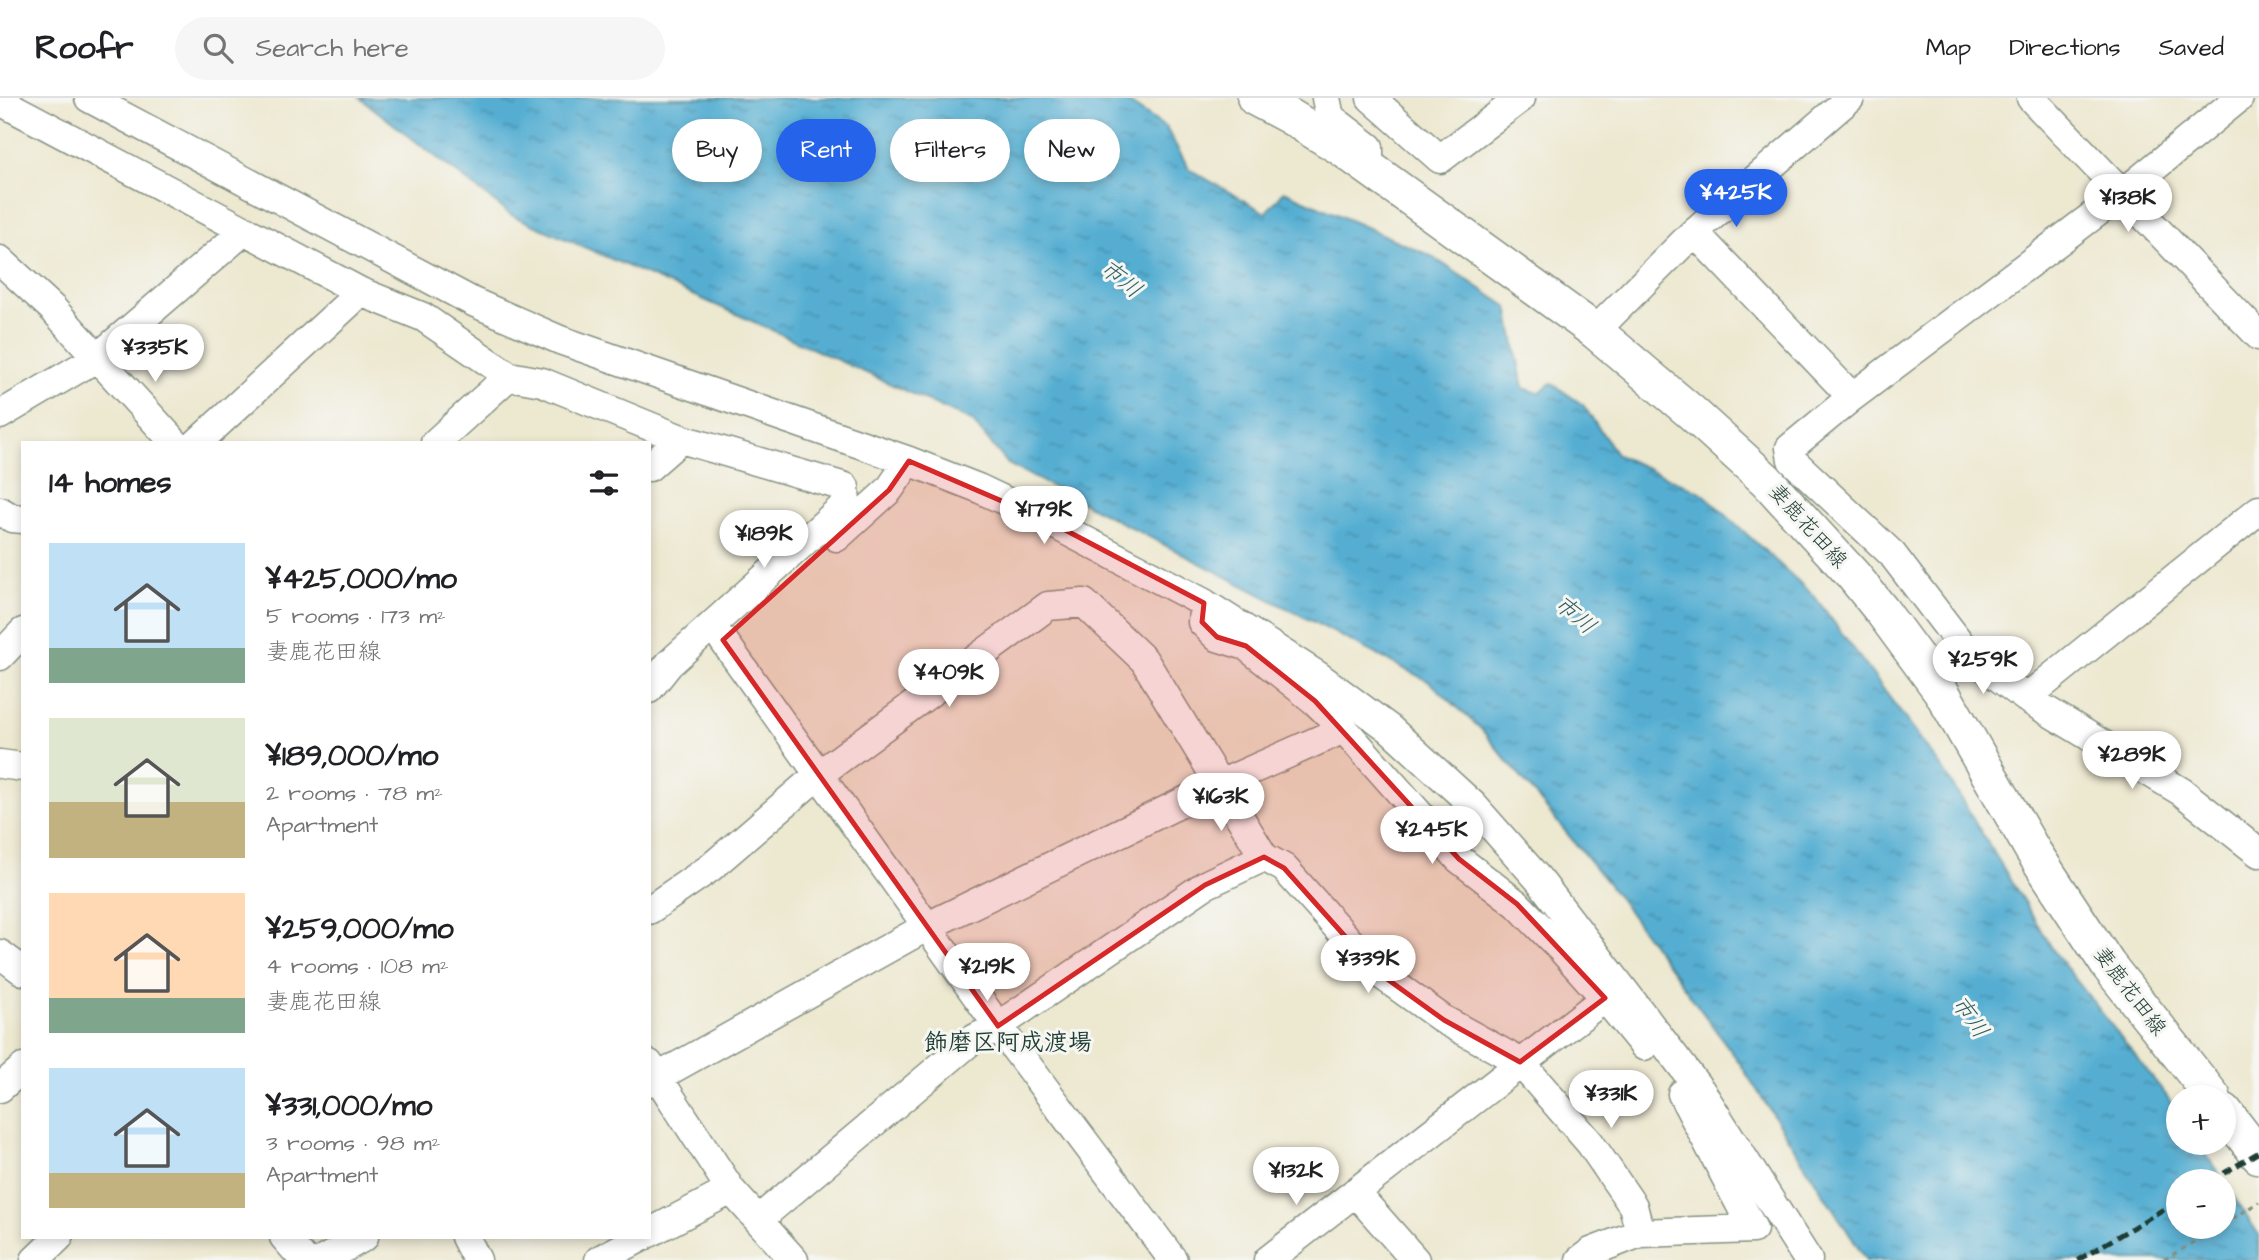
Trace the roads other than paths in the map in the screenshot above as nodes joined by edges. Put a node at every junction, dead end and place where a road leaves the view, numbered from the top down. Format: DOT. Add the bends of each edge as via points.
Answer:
graph roads {
  1 [pos="89,98"];
  2 [pos="1255,98"];
  3 [pos="1326,98"];
  4 [pos="1371,98"];
  5 [pos="1521,98"];
  6 [pos="2239,98"];
  7 [pos="2036,100"];
  8 [pos="0,101"];
  9 [pos="1836,102"];
  10 [pos="1369,169"];
  11 [pos="2123,193"];
  12 [pos="245,230"];
  13 [pos="1694,232"];
  14 [pos="2,266"];
  15 [pos="361,292"];
  16 [pos="1595,331"];
  17 [pos="2259,336"];
  18 [pos="98,357"];
  19 [pos="509,376"];
  20 [pos="1852,397"];
  21 [pos="0,415"];
  22 [pos="681,439"];
  23 [pos="172,441"];
  24 [pos="199,441"];
  25 [pos="437,441"];
  26 [pos="909,461"];
  27 [pos="651,465"];
  28 [pos="2259,510"];
  29 [pos="1204,603"];
  30 [pos="21,635"];
  31 [pos="723,640"];
  32 [pos="0,656"];
  33 [pos="651,686"];
  34 [pos="2026,698"];
  35 [pos="651,705"];
  36 [pos="1344,729"];
  37 [pos="0,764"];
  38 [pos="21,767"];
  39 [pos="818,775"];
  40 [pos="1220,784"];
  41 [pos="2259,853"];
  42 [pos="1264,858"];
  43 [pos="651,910"];
  44 [pos="928,926"];
  45 [pos="0,954"];
  46 [pos="21,970"];
  47 [pos="1605,998"];
  48 [pos="998,1026"];
  49 [pos="1520,1062"];
  50 [pos="21,1070"];
  51 [pos="652,1075"];
  52 [pos="2203,1085"];
  53 [pos="0,1088"];
  54 [pos="1691,1093"];
  55 [pos="2236,1126"];
  56 [pos="2259,1156"];
  57 [pos="731,1190"];
  58 [pos="1355,1192"];
  59 [pos="758,1220"];
  60 [pos="651,1232"];
  61 [pos="1640,1233"];
  62 [pos="57,1239"];
  63 [pos="286,1239"];
  64 [pos="360,1239"];
  65 [pos="467,1239"];
  66 [pos="638,1239"];
  67 [pos="35,1260"];
  68 [pos="304,1260"];
  69 [pos="323,1260"];
  70 [pos="477,1260"];
  71 [pos="599,1260"];
  72 [pos="794,1260"];
  73 [pos="1173,1260"];
  74 [pos="1268,1260"];
  75 [pos="1415,1260"];
  76 [pos="1580,1260"];
  77 [pos="1808,1260"];
  1 -- 26 [label="street" via="485,307 560,340"];
  2 -- 10 [label="main road, 妻鹿花田線"];
  3 -- 10 [label="street" via="1330,117 1369,147"];
  4 -- 5 [label="street" via="1440,159"];
  6 -- 11 [label="street"];
  7 -- 11 [label="street"];
  8 -- 12 [label="street"];
  9 -- 13 [label="street"];
  10 -- 16 [label="main road, 妻鹿花田線"];
  11 -- 17 [label="street"];
  11 -- 20 [label="street"];
  12 -- 15 [label="street"];
  12 -- 18 [label="street"];
  13 -- 16 [label="street"];
  13 -- 20 [label="street"];
  14 -- 18 [label="street" via="52,308"];
  15 -- 19 [label="street" via="423,317"];
  15 -- 24 [label="street"];
  16 -- 52 [label="main road, 妻鹿花田線" via="1766,480 1853,575 1941,691 2033,850 2108,965"];
  18 -- 21 [label="street"];
  18 -- 23 [label="street"];
  19 -- 22 [label="street" via="542,382"];
  19 -- 25 [label="street"];
  20 -- 34 [label="street" via="1790,448 1792,460 1892,554 1969,655"];
  22 -- 27 [label="street"];
  22 -- 33 [label="street" via="845,487 846,504 669,664"];
  26 -- 29 [label="street" via="1048,521"];
  26 -- 31 [label="street" via="889,490"];
  28 -- 34 [label="street"];
  29 -- 36 [label="street" via="1202,622 1217,636 1246,646"];
  29 -- 54 [label="street" via="1317,674 1390,729 1473,805 1540,881"];
  30 -- 32 [label="street"];
  31 -- 35 [label="street"];
  31 -- 39 [label="street"];
  34 -- 41 [label="street" via="2182,792"];
  36 -- 40 [label="street"];
  36 -- 47 [label="street" via="1459,859 1517,904"];
  37 -- 38 [label="street"];
  39 -- 40 [label="street" via="1048,606 1084,604 1144,660"];
  39 -- 43 [label="street" via="710,868"];
  39 -- 44 [label="street"];
  40 -- 42 [label="street"];
  40 -- 44 [label="street"];
  42 -- 48 [label="street" via="1205,885"];
  42 -- 49 [label="street" via="1284,869 1376,971 1444,1020"];
  44 -- 48 [label="street"];
  44 -- 51 [label="street"];
  45 -- 46 [label="street"];
  47 -- 49 [label="street"];
  47 -- 54 [label="street"];
  48 -- 59 [label="street" via="972,1040"];
  48 -- 73 [label="street"];
  49 -- 58 [label="street"];
  49 -- 61 [label="street" via="1590,1143 1633,1206"];
  50 -- 53 [label="street"];
  51 -- 57 [label="street"];
  54 -- 61 [label="street" via="1753,1229"];
  54 -- 77 [label="street"];
  55 -- 56 [label="main road"];
  57 -- 59 [label="street"];
  57 -- 60 [label="street"];
  58 -- 74 [label="street"];
  58 -- 75 [label="street"];
  59 -- 72 [label="street"];
  61 -- 76 [label="street"];
  62 -- 67 [label="street"];
  63 -- 68 [label="street"];
  64 -- 69 [label="street"];
  65 -- 70 [label="street"];
  66 -- 71 [label="street"];
}
